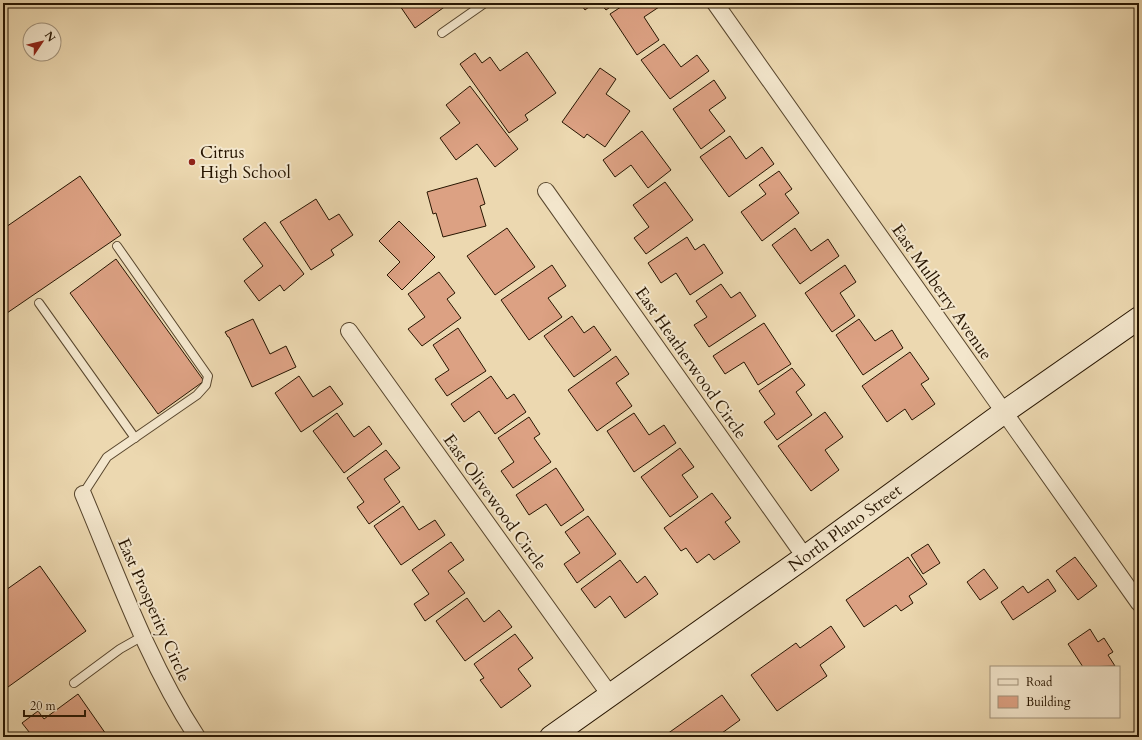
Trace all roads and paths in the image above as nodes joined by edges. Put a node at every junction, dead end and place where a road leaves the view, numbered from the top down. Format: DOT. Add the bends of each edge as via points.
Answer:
graph roads {
  1 [pos="485,3"];
  2 [pos="715,3"];
  3 [pos="442,33"];
  4 [pos="546,191"];
  5 [pos="117,246"];
  6 [pos="39,303"];
  7 [pos="1139,318"];
  8 [pos="349,331"];
  9 [pos="1003,413"];
  10 [pos="135,438"];
  11 [pos="83,494"];
  12 [pos="805,557"];
  13 [pos="1139,603"];
  14 [pos="143,636"];
  15 [pos="74,683"];
  16 [pos="610,695"];
  17 [pos="197,737"];
  18 [pos="550,737"];
  1 -- 3 [label="lane"];
  2 -- 9 [label="street, East Mulberry Avenue"];
  4 -- 12 [label="street, East Heatherwood Circle"];
  5 -- 10 [label="lane" via="208,376 206,386 197,395"];
  6 -- 10 [label="lane"];
  7 -- 9 [label="street, North Plano Street"];
  8 -- 16 [label="street, East Olivewood Circle"];
  9 -- 12 [label="street, North Plano Street"];
  9 -- 13 [label="street, East Mulberry Avenue"];
  10 -- 11 [label="lane" via="107,457"];
  11 -- 14 [label="street, East Prosperity Circle"];
  12 -- 16 [label="street, North Plano Street"];
  14 -- 15 [label="lane" via="120,649"];
  14 -- 17 [label="street, East Prosperity Circle" via="175,702"];
  16 -- 18 [label="street, North Plano Street"];
}
